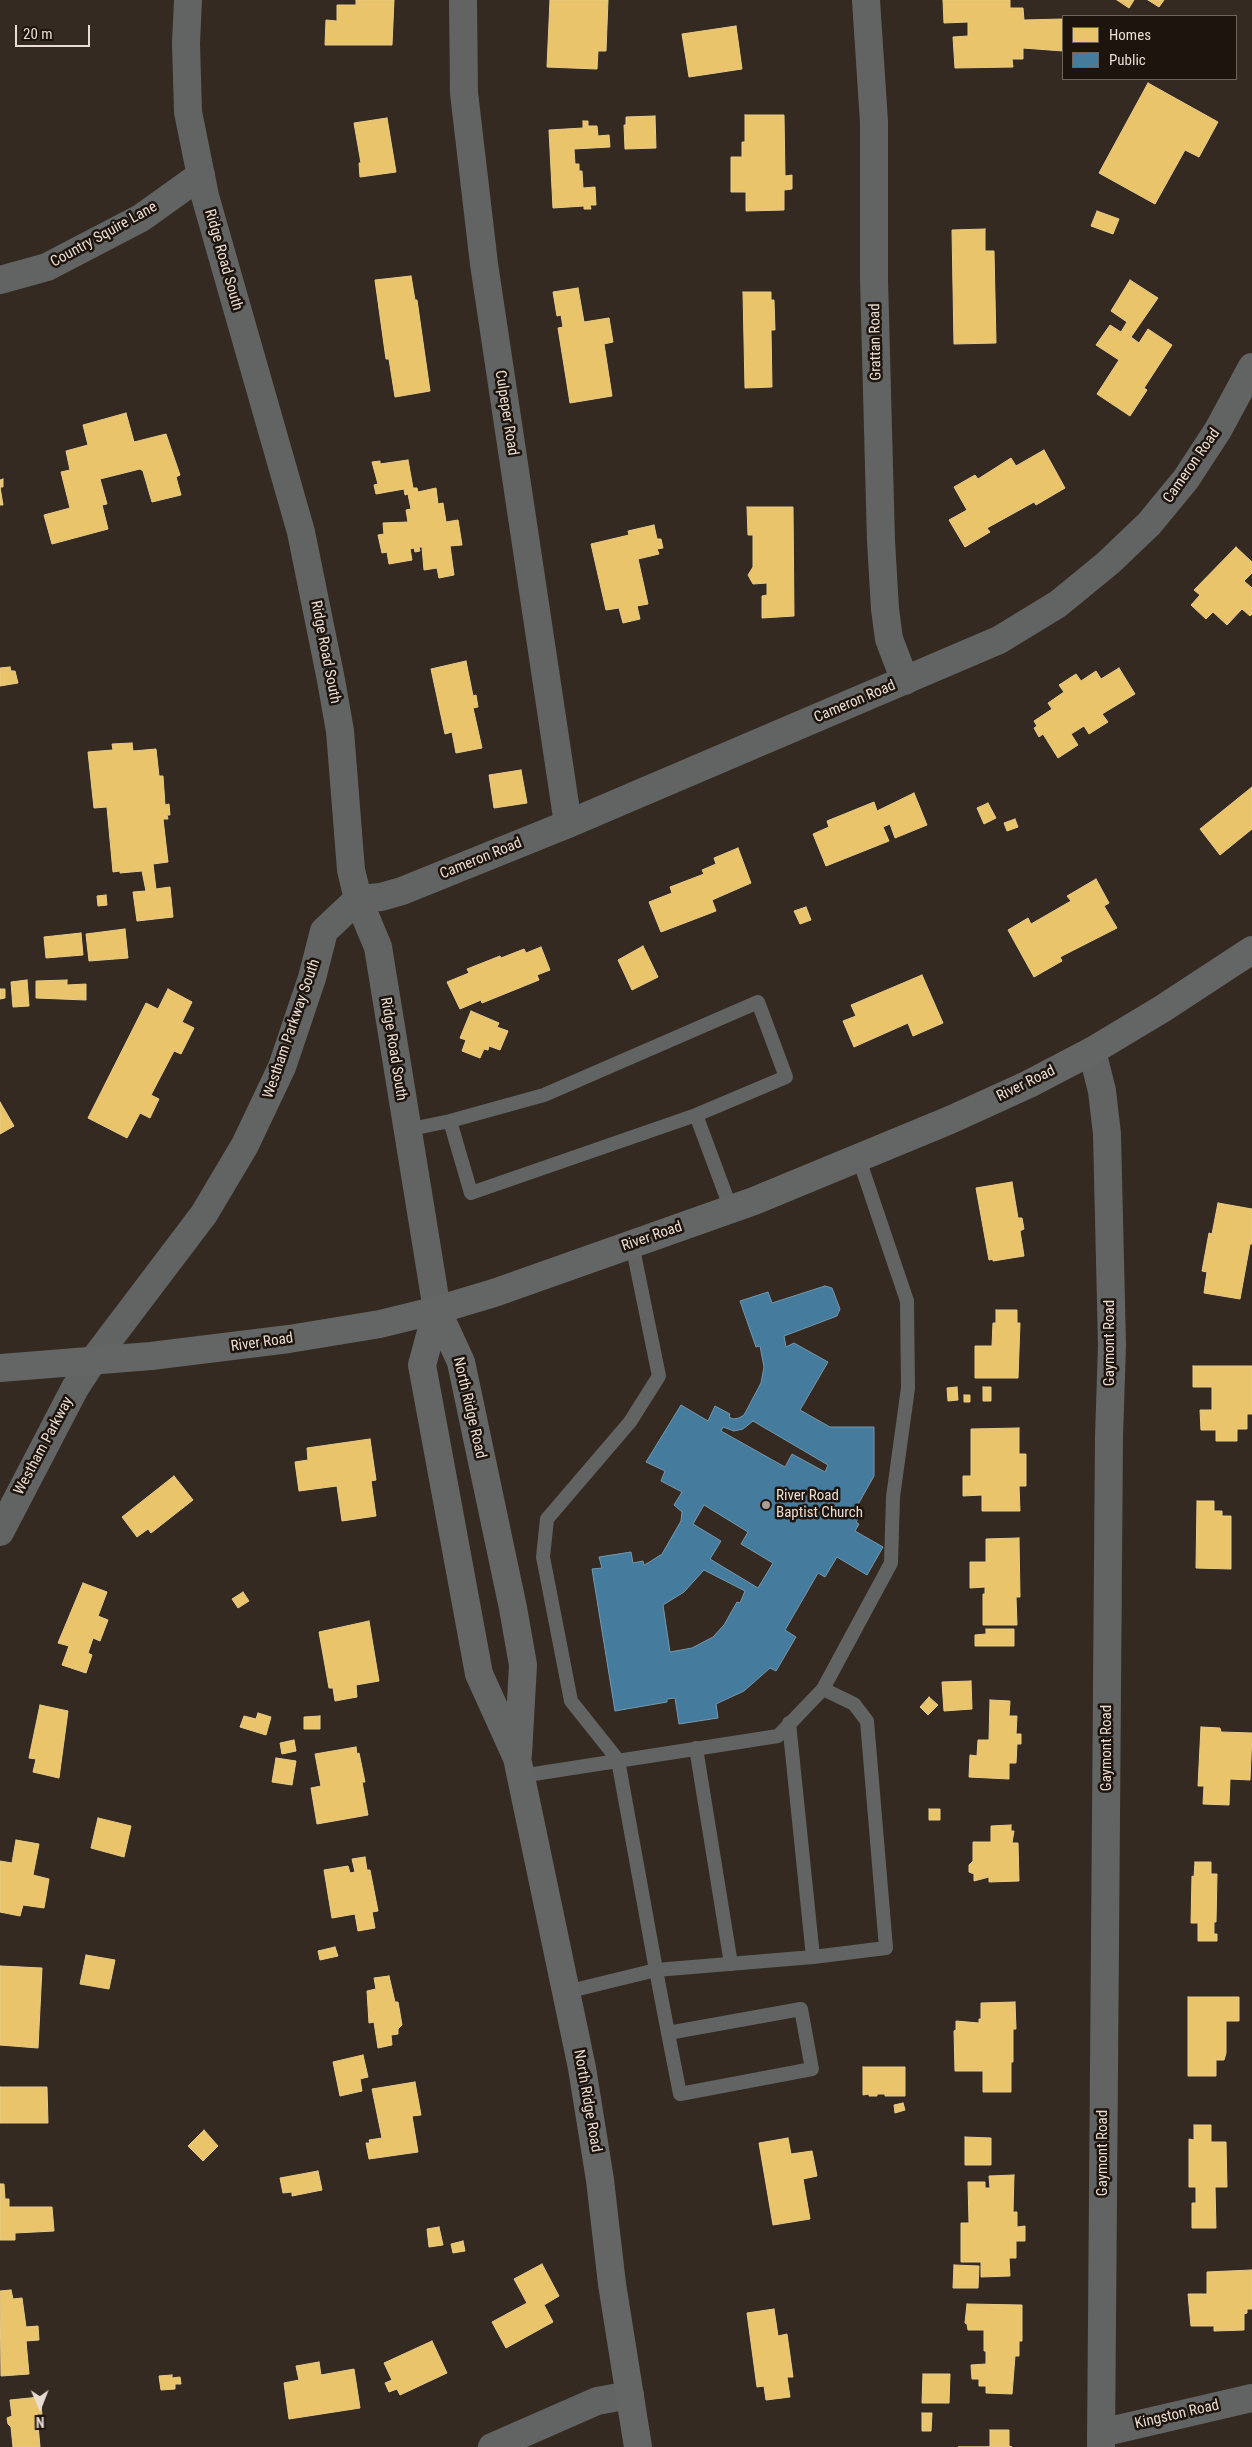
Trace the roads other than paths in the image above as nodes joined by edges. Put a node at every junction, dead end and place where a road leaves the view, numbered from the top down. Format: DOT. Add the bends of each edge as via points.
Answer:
graph roads {
  1 [pos="188,0"];
  2 [pos="463,0"];
  3 [pos="866,0"];
  4 [pos="201,176"];
  5 [pos="0,280"];
  6 [pos="1252,367"];
  7 [pos="904,681"];
  8 [pos="568,824"];
  9 [pos="358,898"];
  10 [pos="1252,950"];
  11 [pos="1092,1051"];
  12 [pos="696,1115"];
  13 [pos="450,1121"];
  14 [pos="406,1130"];
  15 [pos="859,1159"];
  16 [pos="732,1209"];
  17 [pos="632,1244"];
  18 [pos="436,1310"];
  19 [pos="92,1362"];
  20 [pos="0,1368"];
  21 [pos="0,1532"];
  22 [pos="823,1689"];
  23 [pos="790,1723"];
  24 [pos="696,1748"];
  25 [pos="618,1760"];
  26 [pos="519,1767"];
  27 [pos="813,1957"];
  28 [pos="732,1964"];
  29 [pos="656,1970"];
  30 [pos="566,1992"];
  31 [pos="668,2034"];
  32 [pos="630,2395"];
  33 [pos="1252,2398"];
  34 [pos="1101,2440"];
  35 [pos="492,2447"];
  36 [pos="638,2447"];
  1 -- 4 [label="street, Ridge Road South" via="188,112"];
  2 -- 8 [label="street, Culpeper Road" via="464,93 484,264"];
  3 -- 7 [label="street, Grattan Road" via="874,122 874,279 883,590 889,639"];
  4 -- 5 [label="street, Country Squire Lane" via="132,223 47,267"];
  4 -- 9 [label="street, Ridge Road South" via="301,532 338,723 348,844"];
  6 -- 7 [label="street, Cameron Road" via="1218,430 1186,479 1108,564 1058,604 998,640"];
  7 -- 8 [label="street, Cameron Road"];
  8 -- 9 [label="street, Cameron Road" via="402,891 381,897"];
  9 -- 14 [label="street, Ridge Road South" via="378,946"];
  9 -- 19 [label="street, Westham Parkway South" via="324,931 282,1067 245,1145 204,1214"];
  10 -- 11 [label="main road, River Road"];
  11 -- 15 [label="main road, River Road" via="1029,1084"];
  11 -- 34 [label="street, Gaymont Road" via="1102,1090 1106,1134 1112,1345"];
  12 -- 13 [label="lane" via="471,1193"];
  12 -- 13 [label="lane" via="786,1077 758,1002 544,1095"];
  12 -- 16 [label="lane"];
  13 -- 14 [label="lane"];
  14 -- 18 [label="street, Ridge Road South"];
  15 -- 16 [label="main road, River Road"];
  15 -- 22 [label="lane" via="907,1301 908,1388 893,1497 891,1563"];
  16 -- 17 [label="main road, River Road"];
  17 -- 18 [label="main road, River Road"];
  17 -- 25 [label="lane" via="659,1376 630,1422 547,1519 543,1557 571,1701"];
  18 -- 19 [label="main road, River Road" via="380,1324 289,1339"];
  18 -- 26 [label="main road, North Ridge Road" via="461,1362 513,1608 523,1665"];
  18 -- 26 [label="main road, North Ridge Road" via="422,1365 479,1674"];
  19 -- 20 [label="main road, River Road"];
  19 -- 21 [label="street, Westham Parkway" via="75,1388"];
  22 -- 23 [label="lane"];
  22 -- 27 [label="lane" via="854,1704 867,1721 886,1948"];
  23 -- 24 [label="lane" via="778,1736"];
  23 -- 27 [label="lane"];
  24 -- 25 [label="lane"];
  24 -- 28 [label="lane"];
  25 -- 26 [label="lane"];
  25 -- 29 [label="lane"];
  26 -- 30 [label="main road, North Ridge Road"];
  27 -- 28 [label="lane"];
  28 -- 29 [label="lane"];
  29 -- 30 [label="lane"];
  29 -- 31 [label="lane"];
  30 -- 32 [label="main road, North Ridge Road" via="594,2142"];
  31 -- 31 [label="lane" via="680,2094 812,2069 801,2009"];
  32 -- 35 [label="street" via="597,2401"];
  32 -- 36 [label="main road, North Ridge Road"];
  33 -- 34 [label="street, Kingston Road"];
}
